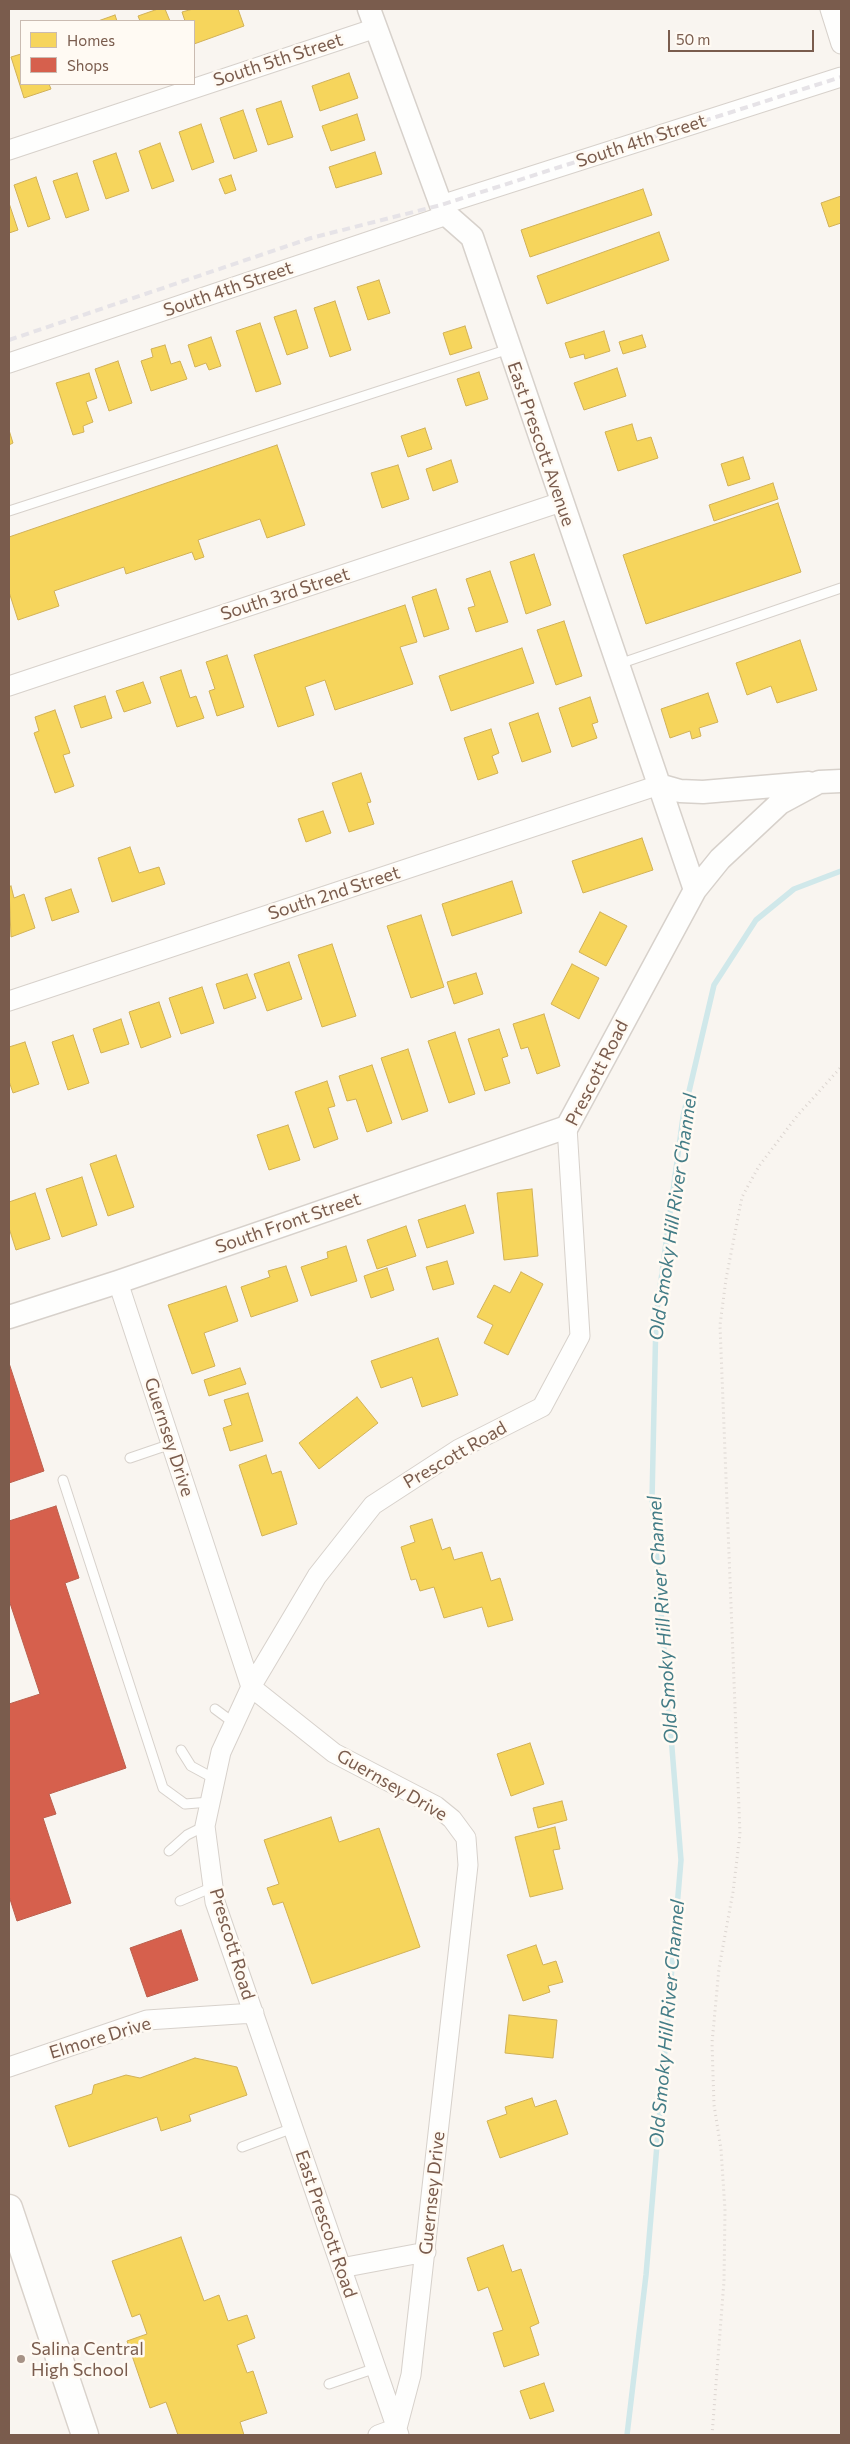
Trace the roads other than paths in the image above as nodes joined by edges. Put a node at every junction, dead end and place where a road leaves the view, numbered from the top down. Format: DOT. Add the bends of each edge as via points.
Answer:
graph roads {
  1 [pos="830,9"];
  2 [pos="372,18"];
  3 [pos="841,44"];
  4 [pos="841,77"];
  5 [pos="195,82"];
  6 [pos="188,85"];
  7 [pos="9,150"];
  8 [pos="444,210"];
  9 [pos="510,349"];
  10 [pos="9,363"];
  11 [pos="561,502"];
  12 [pos="9,511"];
  13 [pos="841,588"];
  14 [pos="617,664"];
  15 [pos="9,686"];
  16 [pos="841,781"];
  17 [pos="819,782"];
  18 [pos="659,785"];
  19 [pos="694,890"];
  20 [pos="9,1001"];
  21 [pos="567,1127"];
  22 [pos="118,1282"];
  23 [pos="9,1317"];
  24 [pos="171,1444"];
  25 [pos="130,1458"];
  26 [pos="63,1480"];
  27 [pos="251,1687"];
  28 [pos="215,1708"];
  29 [pos="234,1723"];
  30 [pos="181,1750"];
  31 [pos="215,1778"];
  32 [pos="210,1802"];
  33 [pos="205,1826"];
  34 [pos="170,1851"];
  35 [pos="213,1887"];
  36 [pos="180,1901"];
  37 [pos="254,2013"];
  38 [pos="9,2067"];
  39 [pos="293,2128"];
  40 [pos="242,2147"];
  41 [pos="9,2208"];
  42 [pos="426,2252"];
  43 [pos="341,2268"];
  44 [pos="376,2368"];
  45 [pos="329,2384"];
  46 [pos="398,2432"];
  47 [pos="86,2435"];
  48 [pos="378,2435"];
  1 -- 3 [label="street"];
  2 -- 5 [label="street, South 5th Street"];
  2 -- 8 [label="street, East Prescott Avenue"];
  4 -- 8 [label="street, South 4th Street"];
  6 -- 7 [label="street, South 5th Street"];
  8 -- 9 [label="street, East Prescott Avenue" via="472,237"];
  8 -- 10 [label="street, South 4th Street"];
  9 -- 11 [label="street, East Prescott Avenue"];
  9 -- 12 [label="lane"];
  11 -- 14 [label="street, East Prescott Avenue"];
  11 -- 15 [label="street, South 3rd Street"];
  13 -- 14 [label="lane"];
  14 -- 18 [label="street, East Prescott Avenue"];
  16 -- 17 [label="street"];
  17 -- 18 [label="street" via="703,792"];
  17 -- 19 [label="street, Prescott Road" via="774,809 720,859"];
  18 -- 19 [label="street, East Prescott Avenue"];
  18 -- 20 [label="street, South 2nd Street"];
  19 -- 21 [label="street, Prescott Road"];
  21 -- 22 [label="street, South Front Street"];
  21 -- 27 [label="street, Prescott Road" via="580,1336 542,1407 459,1449 373,1505 317,1576"];
  22 -- 23 [label="street, South Front Street"];
  22 -- 24 [label="street, Guernsey Drive"];
  24 -- 25 [label="lane"];
  24 -- 27 [label="street, Guernsey Drive"];
  26 -- 32 [label="lane" via="163,1788 185,1804"];
  27 -- 29 [label="street, Prescott Road"];
  27 -- 42 [label="street, Guernsey Drive" via="334,1752 436,1806 452,1818 466,1838 468,1865"];
  28 -- 29 [label="lane"];
  29 -- 31 [label="street, Prescott Road" via="221,1752"];
  30 -- 31 [label="lane" via="191,1766"];
  31 -- 32 [label="street, Prescott Road"];
  32 -- 33 [label="street, Prescott Road"];
  33 -- 34 [label="lane" via="187,1835"];
  33 -- 35 [label="street, Prescott Road"];
  35 -- 36 [label="lane"];
  35 -- 37 [label="street, Prescott Road" via="215,1902"];
  37 -- 38 [label="street, Elmore Drive" via="147,2020"];
  37 -- 39 [label="street, East Prescott Road"];
  39 -- 40 [label="lane"];
  39 -- 43 [label="street, East Prescott Road"];
  41 -- 47 [label="main road"];
  42 -- 43 [label="street"];
  42 -- 46 [label="street, Guernsey Drive" via="411,2375"];
  43 -- 44 [label="street, East Prescott Road"];
  44 -- 45 [label="lane"];
  44 -- 46 [label="street, East Prescott Road"];
  46 -- 48 [label="street"];
}
